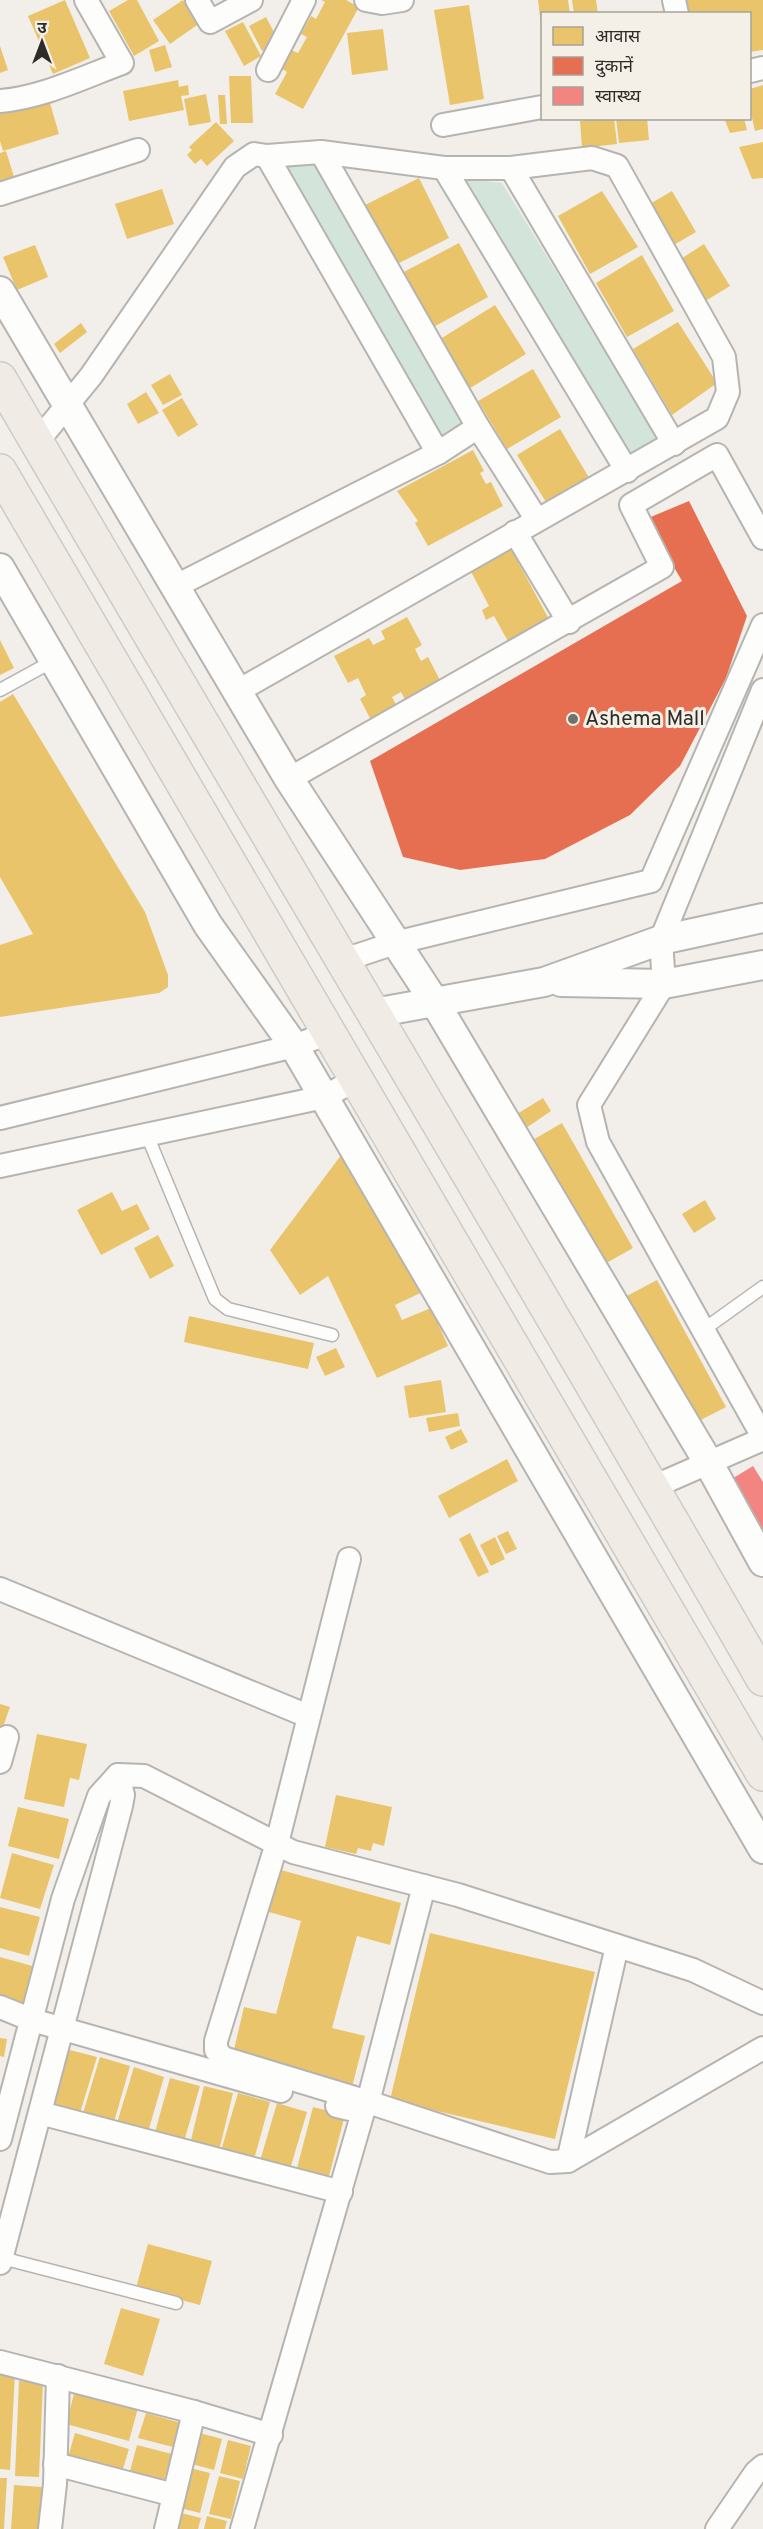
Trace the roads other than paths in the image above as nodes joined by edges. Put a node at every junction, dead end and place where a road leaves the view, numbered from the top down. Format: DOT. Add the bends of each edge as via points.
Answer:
graph roads {
  1 [pos="86,0"];
  2 [pos="197,0"];
  3 [pos="251,0"];
  4 [pos="304,0"];
  5 [pos="366,0"];
  6 [pos="402,0"];
  7 [pos="268,70"];
  8 [pos="0,101"];
  9 [pos="541,107"];
  10 [pos="442,125"];
  11 [pos="138,150"];
  12 [pos="321,152"];
  13 [pos="267,156"];
  14 [pos="444,168"];
  15 [pos="511,168"];
  16 [pos="0,194"];
  17 [pos="0,291"];
  18 [pos="0,379"];
  19 [pos="69,405"];
  20 [pos="477,428"];
  21 [pos="37,442"];
  22 [pos="674,444"];
  23 [pos="438,453"];
  24 [pos="0,471"];
  25 [pos="627,471"];
  26 [pos="537,520"];
  27 [pos="515,532"];
  28 [pos="763,538"];
  29 [pos="0,569"];
  30 [pos="176,586"];
  31 [pos="568,622"];
  32 [pos="763,625"];
  33 [pos="53,661"];
  34 [pos="0,690"];
  35 [pos="763,690"];
  36 [pos="237,691"];
  37 [pos="289,779"];
  38 [pos="763,918"];
  39 [pos="661,940"];
  40 [pos="395,943"];
  41 [pos="344,960"];
  42 [pos="763,964"];
  43 [pos="544,982"];
  44 [pos="664,984"];
  45 [pos="434,1001"];
  46 [pos="374,1013"];
  47 [pos="328,1033"];
  48 [pos="294,1047"];
  49 [pos="357,1079"];
  50 [pos="324,1097"];
  51 [pos="0,1118"];
  52 [pos="147,1135"];
  53 [pos="0,1166"];
  54 [pos="763,1287"];
  55 [pos="703,1330"];
  56 [pos="332,1335"];
  57 [pos="763,1438"];
  58 [pos="708,1461"];
  59 [pos="653,1487"];
  60 [pos="604,1507"];
  61 [pos="575,1524"];
  62 [pos="349,1559"];
  63 [pos="763,1562"];
  64 [pos="0,1588"];
  65 [pos="763,1679"];
  66 [pos="308,1716"];
  67 [pos="7,1737"];
  68 [pos="0,1762"];
  69 [pos="763,1774"];
  70 [pos="118,1775"];
  71 [pos="277,1843"];
  72 [pos="763,1848"];
  73 [pos="424,1886"];
  74 [pos="63,1899"];
  75 [pos="92,1906"];
  76 [pos="617,1946"];
  77 [pos="763,2003"];
  78 [pos="0,2007"];
  79 [pos="32,2020"];
  80 [pos="60,2028"];
  81 [pos="763,2048"];
  82 [pos="368,2102"];
  83 [pos="40,2113"];
  84 [pos="0,2139"];
  85 [pos="568,2161"];
  86 [pos="341,2192"];
  87 [pos="8,2201"];
  88 [pos="1,2261"];
  89 [pos="176,2303"];
  90 [pos="0,2362"];
  91 [pos="58,2376"];
  92 [pos="194,2412"];
  93 [pos="271,2435"];
  94 [pos="55,2464"];
  95 [pos="761,2474"];
  96 [pos="174,2494"];
  97 [pos="50,2529"];
  98 [pos="165,2529"];
  99 [pos="242,2529"];
  100 [pos="717,2529"];
  1 -- 8 [label="street" via="122,63"];
  2 -- 3 [label="street" via="210,22"];
  4 -- 7 [label="street"];
  5 -- 6 [label="street"];
  9 -- 10 [label="street"];
  11 -- 16 [label="street"];
  12 -- 13 [label="street"];
  12 -- 14 [label="street"];
  12 -- 20 [label="street"];
  13 -- 19 [label="street" via="254,154 235,167"];
  13 -- 23 [label="street"];
  14 -- 15 [label="street"];
  14 -- 25 [label="street"];
  15 -- 22 [label="street"];
  15 -- 22 [label="street" via="592,158 618,166 724,357 728,392 717,418"];
  17 -- 19 [label="street"];
  18 -- 21 [label="main road"];
  19 -- 21 [label="street"];
  19 -- 30 [label="street"];
  20 -- 23 [label="street"];
  20 -- 26 [label="street"];
  21 -- 41 [label="main road"];
  22 -- 25 [label="street"];
  23 -- 30 [label="street"];
  24 -- 47 [label="main road"];
  25 -- 26 [label="street"];
  26 -- 27 [label="street"];
  27 -- 31 [label="street"];
  27 -- 36 [label="street"];
  28 -- 31 [label="street" via="717,455 631,504 662,567"];
  29 -- 33 [label="street"];
  30 -- 36 [label="street"];
  31 -- 37 [label="street"];
  32 -- 40 [label="street" via="651,881"];
  33 -- 34 [label="lane"];
  33 -- 48 [label="street" via="208,925"];
  35 -- 39 [label="street"];
  36 -- 37 [label="street"];
  37 -- 40 [label="street"];
  38 -- 39 [label="street"];
  39 -- 43 [label="street"];
  39 -- 44 [label="street"];
  40 -- 41 [label="street"];
  40 -- 45 [label="street"];
  41 -- 46 [label="main road"];
  42 -- 44 [label="street"];
  43 -- 44 [label="street"];
  43 -- 45 [label="street"];
  44 -- 55 [label="street" via="589,1105 598,1142"];
  45 -- 46 [label="street"];
  45 -- 58 [label="street"];
  46 -- 59 [label="main road"];
  47 -- 48 [label="street"];
  47 -- 49 [label="main road"];
  48 -- 50 [label="street"];
  48 -- 51 [label="street"];
  49 -- 50 [label="street"];
  49 -- 60 [label="main road"];
  50 -- 52 [label="street"];
  50 -- 61 [label="street"];
  52 -- 53 [label="street"];
  52 -- 56 [label="lane" via="215,1299 228,1309"];
  54 -- 55 [label="lane"];
  55 -- 57 [label="street"];
  57 -- 58 [label="street"];
  58 -- 59 [label="street"];
  58 -- 63 [label="street"];
  59 -- 65 [label="main road"];
  60 -- 61 [label="street"];
  60 -- 69 [label="main road"];
  61 -- 72 [label="street"];
  62 -- 66 [label="street"];
  64 -- 66 [label="street"];
  66 -- 71 [label="street"];
  67 -- 68 [label="street"];
  70 -- 71 [label="street" via="144,1776"];
  70 -- 74 [label="street" via="99,1797"];
  70 -- 75 [label="street" via="123,1796"];
  71 -- 73 [label="street" via="293,1852"];
  71 -- 82 [label="street" via="216,2050 223,2058"];
  73 -- 76 [label="street"];
  73 -- 82 [label="street"];
  74 -- 75 [label="street"];
  74 -- 79 [label="street"];
  75 -- 80 [label="street"];
  76 -- 77 [label="street" via="693,1970"];
  76 -- 85 [label="street"];
  78 -- 79 [label="street"];
  79 -- 80 [label="street"];
  79 -- 84 [label="street"];
  80 -- 83 [label="street"];
  80 -- 86 [label="street" via="363,2112"];
  81 -- 85 [label="street"];
  82 -- 85 [label="street" via="550,2162"];
  83 -- 86 [label="street"];
  83 -- 87 [label="street"];
  86 -- 93 [label="street"];
  87 -- 88 [label="street"];
  88 -- 89 [label="lane"];
  90 -- 91 [label="street"];
  91 -- 92 [label="street"];
  91 -- 94 [label="street"];
  92 -- 93 [label="street"];
  92 -- 96 [label="street"];
  93 -- 99 [label="street"];
  94 -- 96 [label="street"];
  94 -- 97 [label="street"];
  95 -- 100 [label="street"];
  96 -- 98 [label="street"];
}
